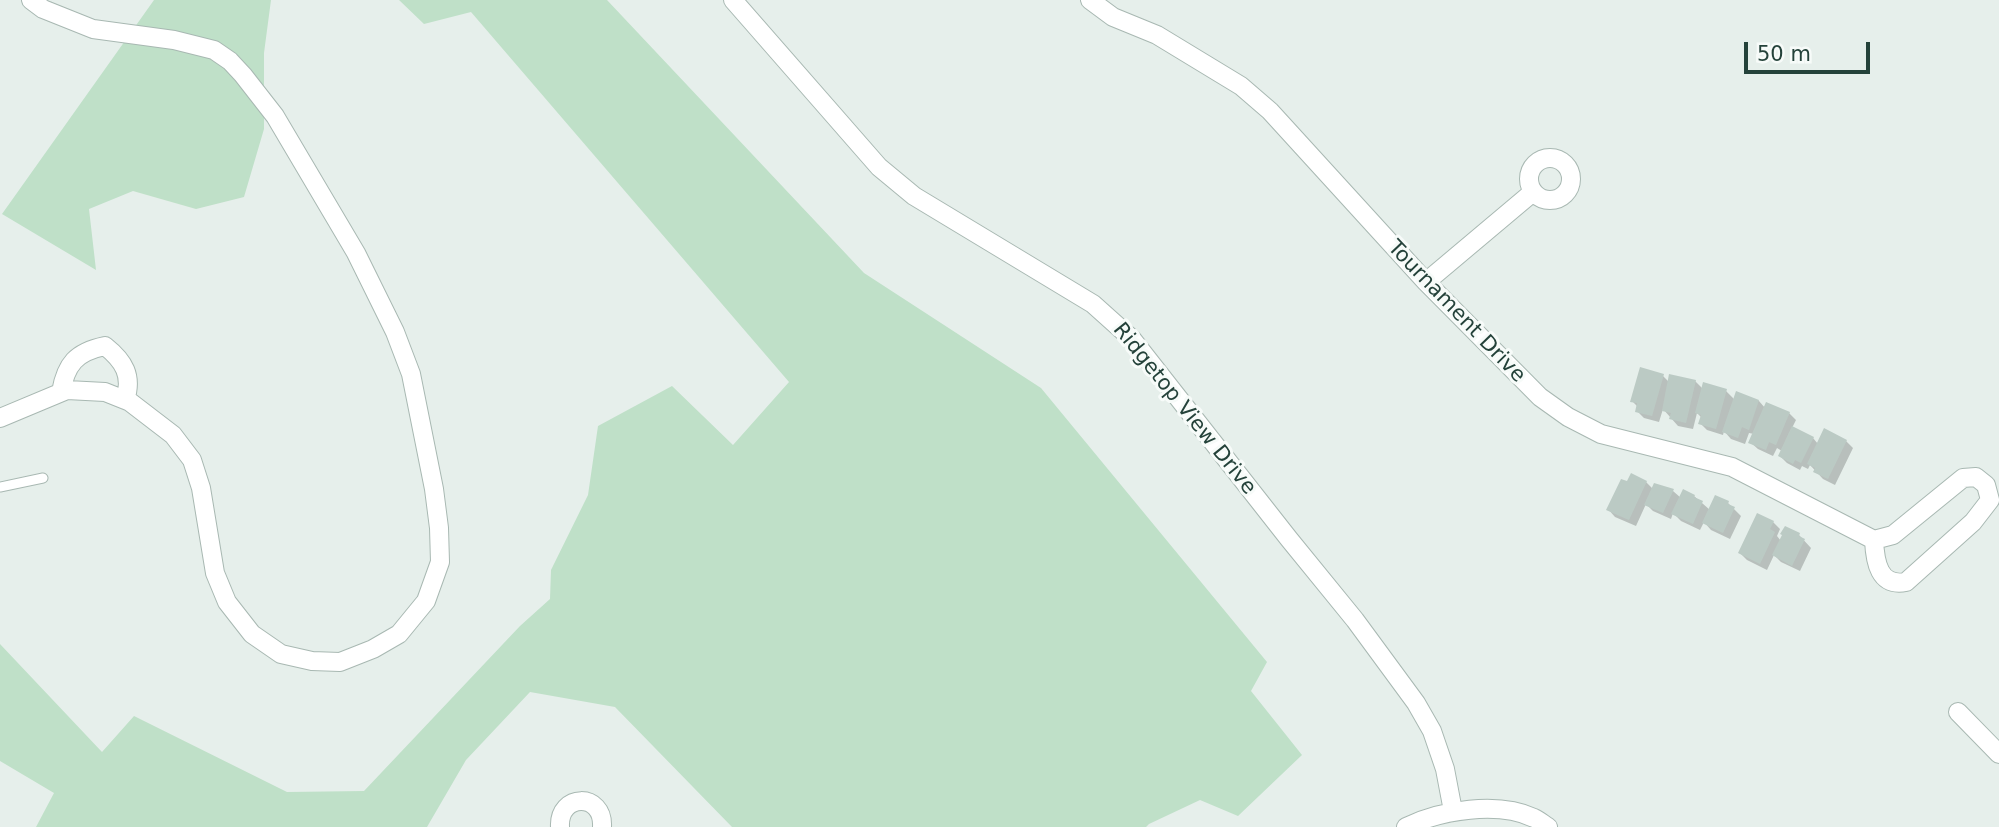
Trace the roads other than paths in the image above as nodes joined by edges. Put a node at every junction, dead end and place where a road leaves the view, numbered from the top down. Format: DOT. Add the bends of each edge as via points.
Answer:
graph roads {
  1 [pos="31,0"];
  2 [pos="733,0"];
  3 [pos="1090,0"];
  4 [pos="1533,192"];
  5 [pos="1426,282"];
  6 [pos="61,392"];
  7 [pos="125,400"];
  8 [pos="0,418"];
  9 [pos="43,478"];
  10 [pos="0,486"];
  11 [pos="1874,540"];
  12 [pos="1958,712"];
  13 [pos="1999,754"];
  14 [pos="1453,811"];
  15 [pos="560,827"];
  16 [pos="602,827"];
  17 [pos="1406,827"];
  18 [pos="1548,827"];
  1 -- 7 [label="street" via="93,29 214,50 243,75 275,116 356,253 411,374 439,528 439,562 426,601 399,634 340,662 281,654 252,634 227,602 215,573 192,460 173,435"];
  2 -- 14 [label="street, Ridgetop View Drive" via="879,167 914,197 1093,304 1132,339 1416,703 1432,731"];
  3 -- 5 [label="street, Tournament Drive" via="1241,86 1270,111"];
  4 -- 5 [label="street"];
  5 -- 11 [label="street, Tournament Drive" via="1528,387 1568,417 1601,434 1732,467"];
  6 -- 7 [label="street" via="105,392"];
  6 -- 7 [label="street" via="64,375 74,360 105,346 127,371"];
  6 -- 8 [label="street"];
  9 -- 10 [label="lane"];
  11 -- 11 [label="street" via="1894,535 1963,478 1976,477 1986,485 1990,500 1979,515 1906,582 1886,580 1875,560"];
  12 -- 13 [label="street"];
  14 -- 17 [label="street"];
  14 -- 18 [label="street" via="1504,810"];
  15 -- 16 [label="street" via="562,811 580,801 594,805"];
}
